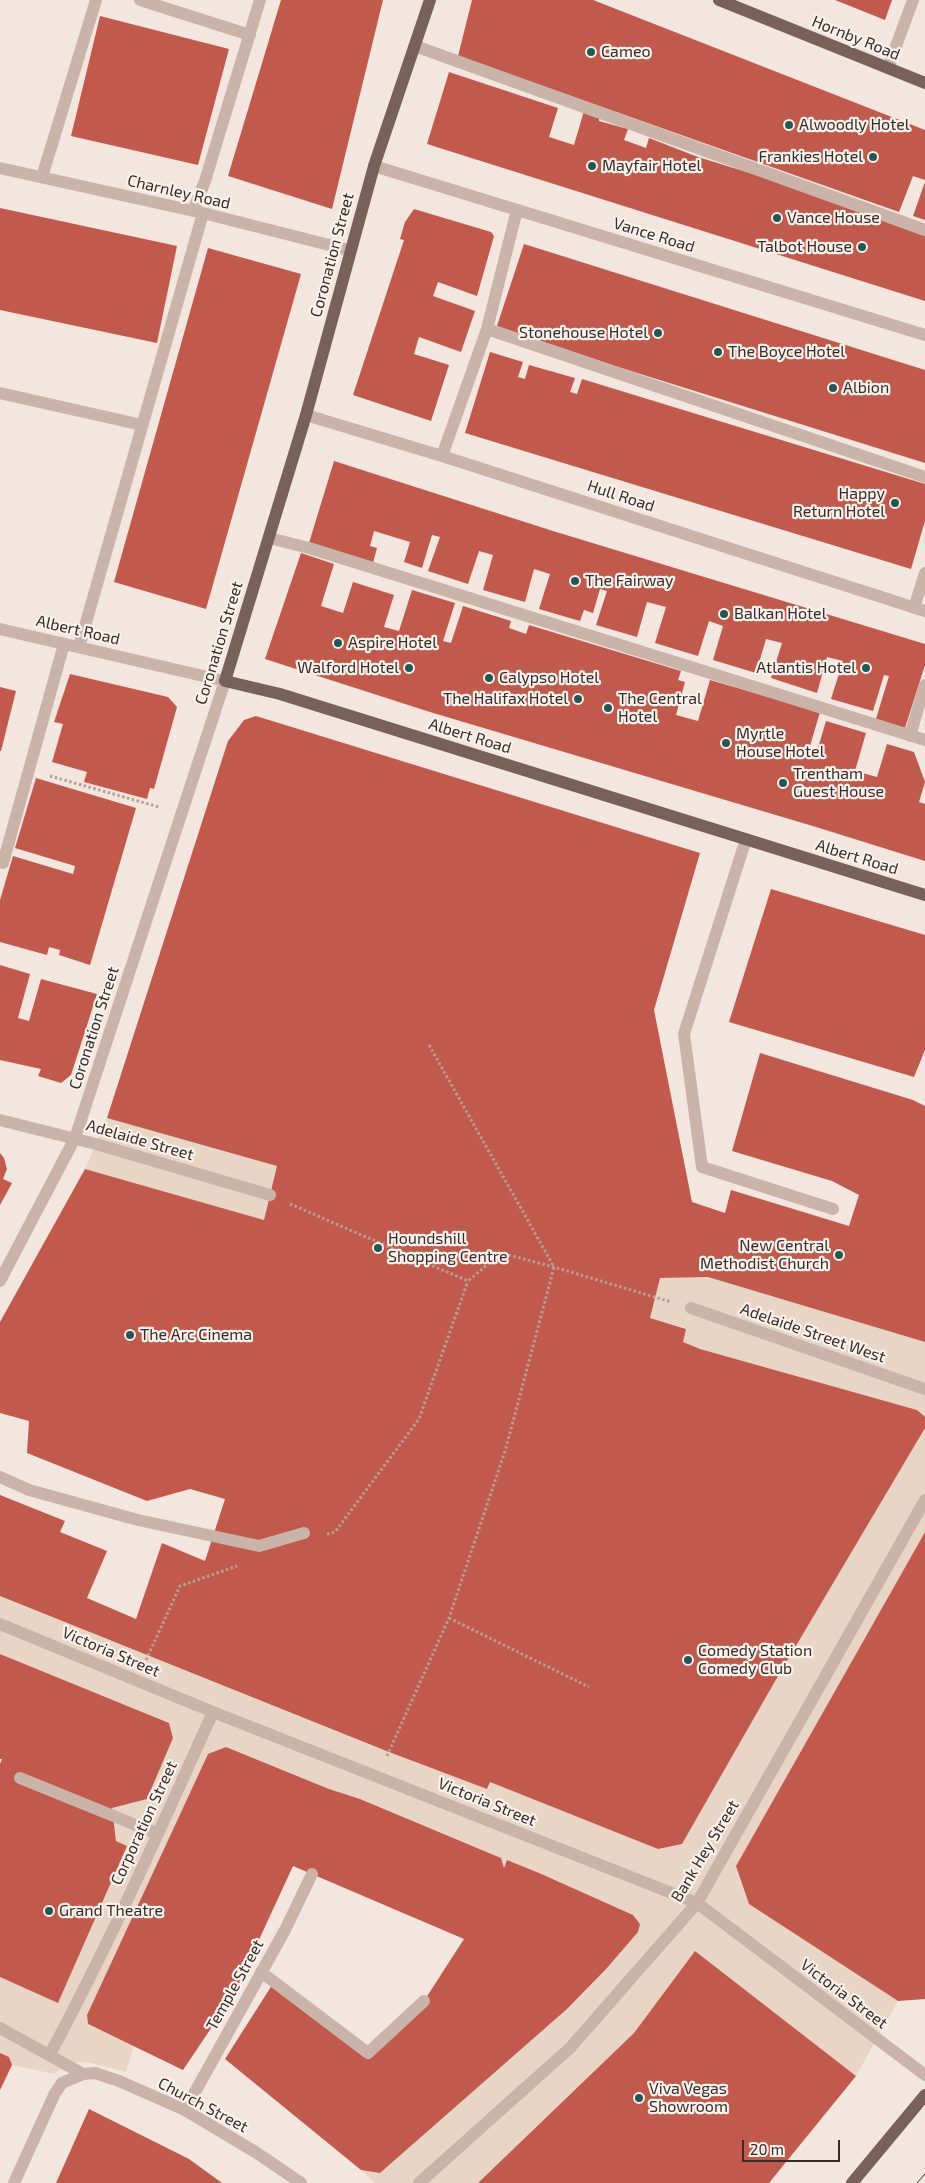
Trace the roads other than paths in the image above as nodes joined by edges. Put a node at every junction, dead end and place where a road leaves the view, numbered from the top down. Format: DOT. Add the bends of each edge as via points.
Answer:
graph roads {
  1 [pos="96,0"];
  2 [pos="140,0"];
  3 [pos="260,0"];
  4 [pos="430,0"];
  5 [pos="720,0"];
  6 [pos="913,0"];
  7 [pos="250,35"];
  8 [pos="416,46"];
  9 [pos="888,68"];
  10 [pos="925,83"];
  11 [pos="374,166"];
  12 [pos="0,168"];
  13 [pos="42,177"];
  14 [pos="517,210"];
  15 [pos="198,212"];
  16 [pos="925,230"];
  17 [pos="349,250"];
  18 [pos="487,329"];
  19 [pos="925,335"];
  20 [pos="0,392"];
  21 [pos="306,415"];
  22 [pos="142,425"];
  23 [pos="442,456"];
  24 [pos="925,477"];
  25 [pos="269,538"];
  26 [pos="925,573"];
  27 [pos="920,609"];
  28 [pos="0,629"];
  29 [pos="64,644"];
  30 [pos="80,647"];
  31 [pos="225,680"];
  32 [pos="925,685"];
  33 [pos="910,736"];
  34 [pos="925,740"];
  35 [pos="746,839"];
  36 [pos="0,862"];
  37 [pos="925,895"];
  38 [pos="0,1120"];
  39 [pos="75,1138"];
  40 [pos="270,1196"];
  41 [pos="833,1208"];
  42 [pos="0,1281"];
  43 [pos="691,1308"];
  44 [pos="925,1390"];
  45 [pos="0,1477"];
  46 [pos="925,1500"];
  47 [pos="304,1533"];
  48 [pos="0,1624"];
  49 [pos="213,1712"];
  50 [pos="20,1778"];
  51 [pos="158,1834"];
  52 [pos="312,1874"];
  53 [pos="697,1903"];
  54 [pos="261,1972"];
  55 [pos="424,2002"];
  56 [pos="0,2028"];
  57 [pos="50,2054"];
  58 [pos="83,2074"];
  59 [pos="925,2075"];
  60 [pos="925,2095"];
  61 [pos="185,2110"];
  62 [pos="14,2183"];
  63 [pos="301,2183"];
  64 [pos="419,2183"];
  65 [pos="852,2183"];
  1 -- 13 [label="street"];
  2 -- 7 [label="street"];
  3 -- 7 [label="street"];
  4 -- 8 [label="main road, Coronation Street"];
  5 -- 9 [label="main road, Hornby Road"];
  6 -- 9 [label="street"];
  7 -- 15 [label="street"];
  8 -- 11 [label="main road, Coronation Street"];
  8 -- 16 [label="street"];
  9 -- 10 [label="main road, Hornby Road"];
  11 -- 14 [label="street, Vance Road"];
  11 -- 17 [label="main road, Coronation Street"];
  12 -- 13 [label="street, Charnley Road"];
  13 -- 15 [label="street, Charnley Road"];
  14 -- 18 [label="street"];
  14 -- 19 [label="street, Vance Road"];
  15 -- 17 [label="street, Charnley Road"];
  15 -- 22 [label="street"];
  17 -- 21 [label="main road, Coronation Street"];
  18 -- 23 [label="street"];
  18 -- 24 [label="street"];
  20 -- 22 [label="street"];
  21 -- 23 [label="street, Hull Road"];
  21 -- 25 [label="main road, Coronation Street"];
  22 -- 30 [label="street"];
  23 -- 27 [label="street, Hull Road"];
  25 -- 31 [label="main road, Coronation Street"];
  25 -- 33 [label="street"];
  26 -- 27 [label="street"];
  28 -- 29 [label="street, Albert Road"];
  29 -- 30 [label="street, Albert Road"];
  29 -- 36 [label="street" via="3,863"];
  30 -- 31 [label="street, Albert Road"];
  31 -- 35 [label="main road, Albert Road"];
  31 -- 39 [label="street, Coronation Street"];
  32 -- 33 [label="street"];
  33 -- 34 [label="street"];
  35 -- 37 [label="main road, Albert Road"];
  35 -- 41 [label="street" via="684,1034 702,1167"];
  38 -- 39 [label="street, Adelaide Street"];
  39 -- 40 [label="street, Adelaide Street"];
  39 -- 42 [label="street, Coronation Street"];
  43 -- 44 [label="street, Adelaide Street West"];
  45 -- 47 [label="street" via="29,1490 138,1520 259,1546"];
  46 -- 53 [label="street, Bank Hey Street"];
  48 -- 49 [label="street, Victoria Street"];
  49 -- 51 [label="street, Corporation Street"];
  49 -- 53 [label="street, Victoria Street"];
  50 -- 51 [label="street"];
  51 -- 57 [label="street, Corporation Street"];
  52 -- 54 [label="street, Temple Street"];
  53 -- 59 [label="street, Victoria Street"];
  53 -- 64 [label="street, Bank Hey Street" via="570,2048"];
  54 -- 55 [label="street" via="368,2053"];
  54 -- 61 [label="street, Temple Street"];
  56 -- 57 [label="street, Church Street"];
  57 -- 58 [label="street, Church Street"];
  58 -- 61 [label="street, Church Street" via="95,2073 119,2081"];
  58 -- 62 [label="street" via="62,2083 55,2093"];
  60 -- 65 [label="main road"];
  61 -- 63 [label="street, Church Street"];
}
